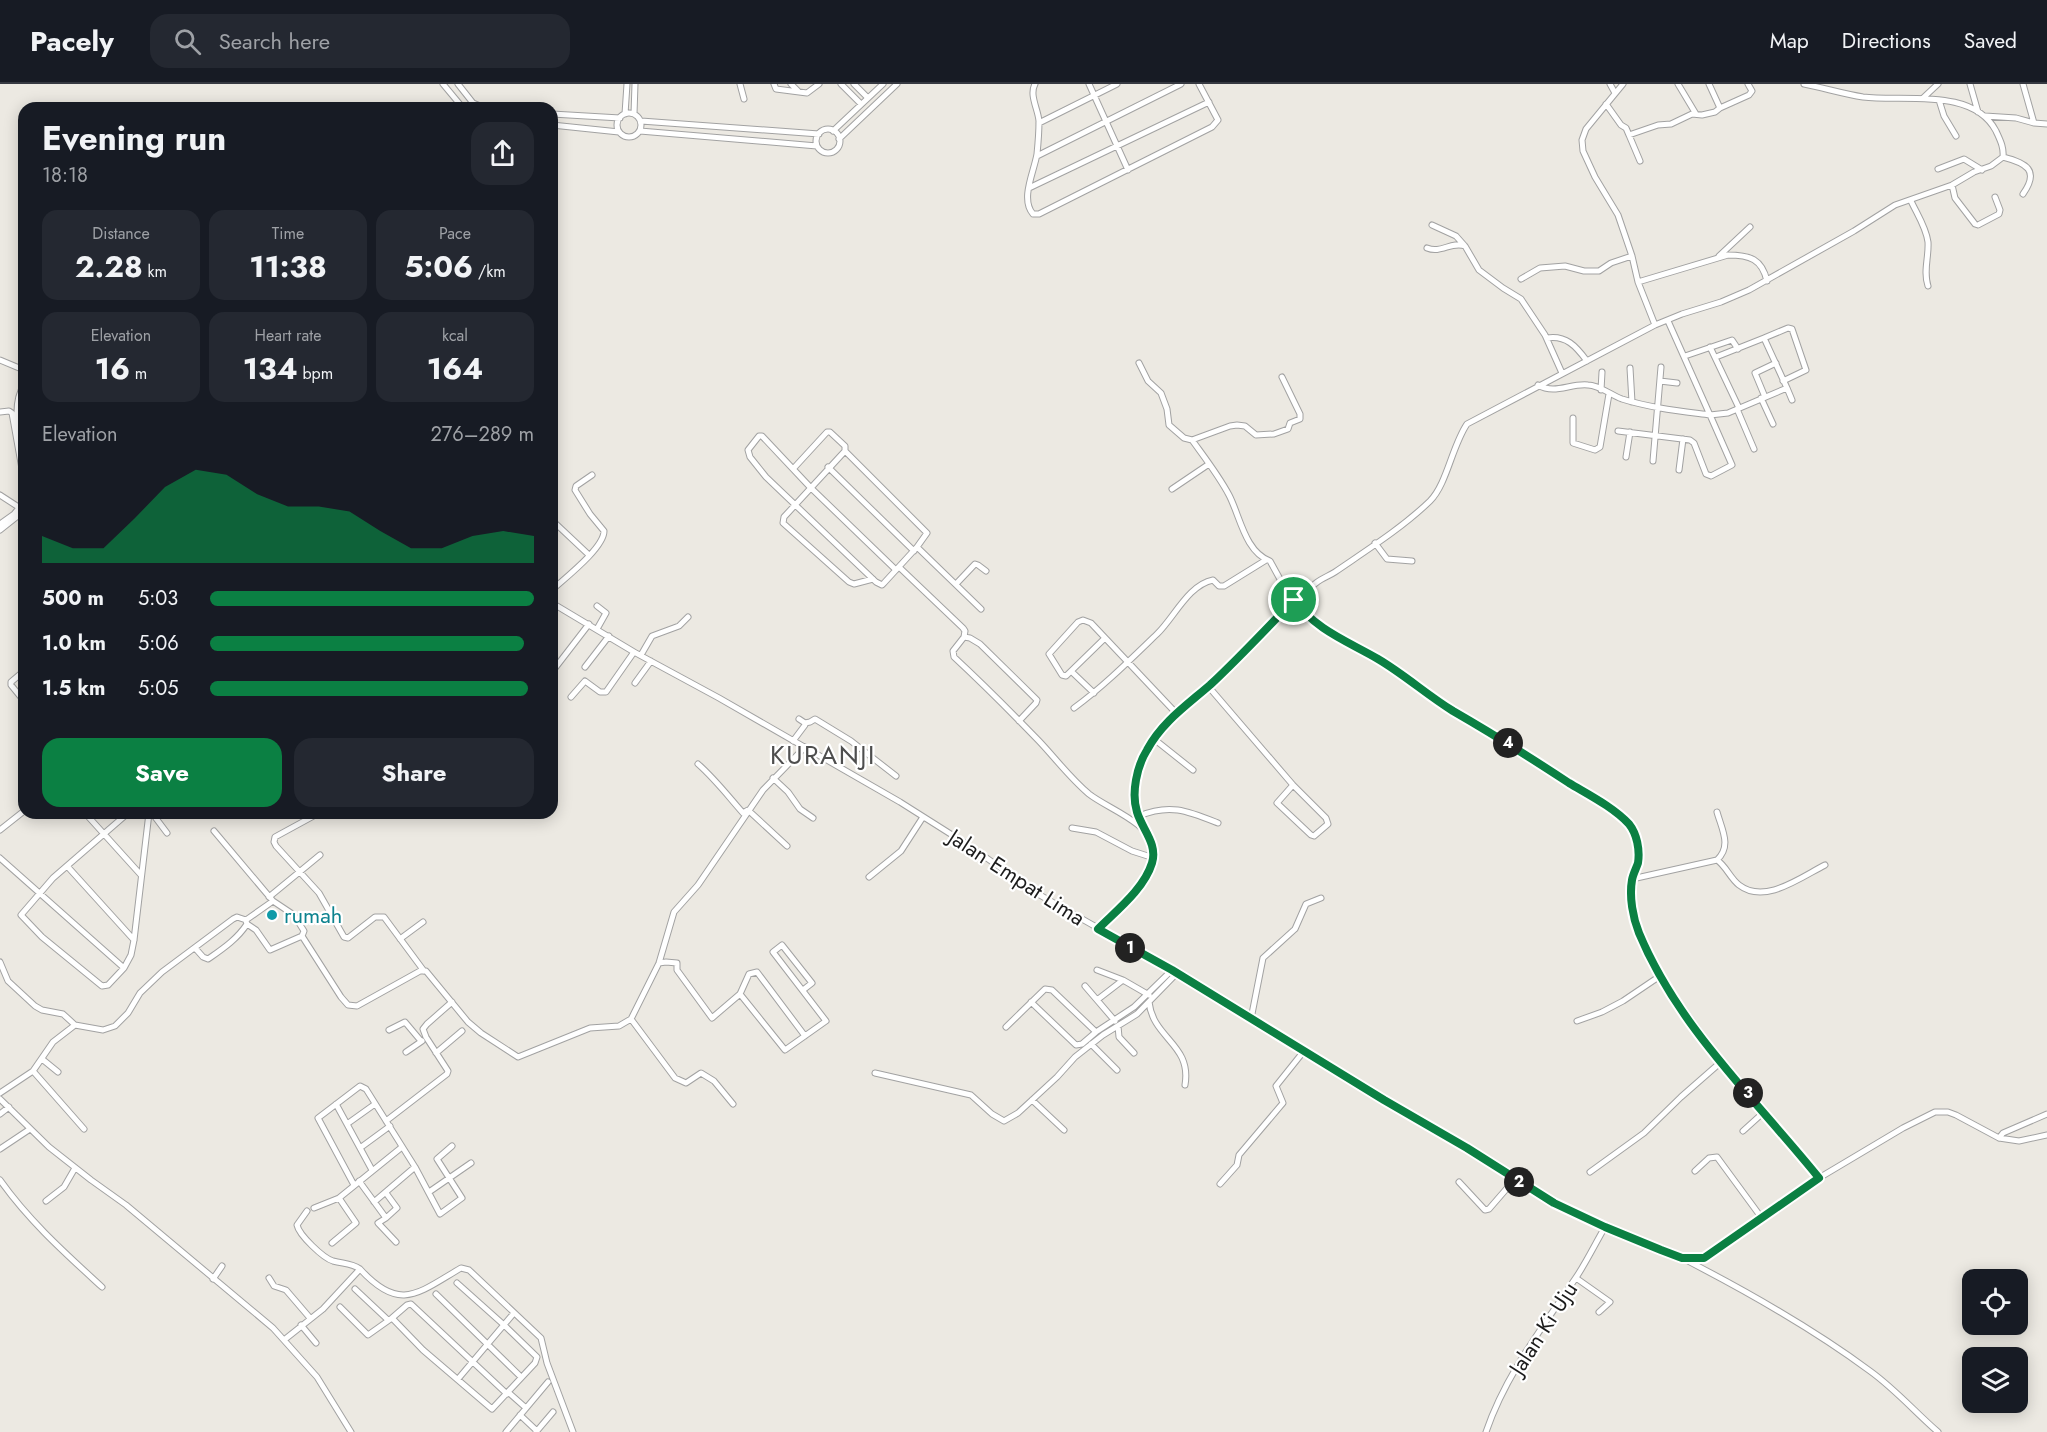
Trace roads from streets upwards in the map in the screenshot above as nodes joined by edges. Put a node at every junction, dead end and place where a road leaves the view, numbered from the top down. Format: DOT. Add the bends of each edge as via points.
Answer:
graph roads {
  1 [pos="443,84"];
  2 [pos="458,84"];
  3 [pos="627,84"];
  4 [pos="635,84"];
  5 [pos="740,84"];
  6 [pos="774,84"];
  7 [pos="791,84"];
  8 [pos="819,84"];
  9 [pos="842,84"];
  10 [pos="854,84"];
  11 [pos="883,84"];
  12 [pos="897,84"];
  13 [pos="1035,84"];
  14 [pos="1089,84"];
  15 [pos="1117,84"];
  16 [pos="1181,84"];
  17 [pos="1199,84"];
  18 [pos="1610,84"];
  19 [pos="1623,84"];
  20 [pos="1678,84"];
  21 [pos="1708,84"];
  22 [pos="1748,84"];
  23 [pos="1804,84"];
  24 [pos="1938,84"];
  25 [pos="1970,84"];
  26 [pos="2023,84"];
  27 [pos="798,91"];
  28 [pos="1615,93"];
  29 [pos="1094,95"];
  30 [pos="626,96"];
  31 [pos="634,97"];
  32 [pos="1923,98"];
  33 [pos="744,99"];
  34 [pos="868,99"];
  35 [pos="1939,100"];
  36 [pos="458,102"];
  37 [pos="472,102"];
  38 [pos="1209,102"];
  39 [pos="861,104"];
  40 [pos="1606,104"];
  41 [pos="1720,108"];
  42 [pos="1978,112"];
  43 [pos="558,114"];
  44 [pos="625,114"];
  45 [pos="634,114"];
  46 [pos="1696,114"];
  47 [pos="1985,116"];
  48 [pos="620,118"];
  49 [pos="1105,120"];
  50 [pos="640,121"];
  51 [pos="1039,123"];
  52 [pos="2034,123"];
  53 [pos="2047,124"];
  54 [pos="558,127"];
  55 [pos="640,131"];
  56 [pos="833,131"];
  57 [pos="619,132"];
  58 [pos="819,134"];
  59 [pos="1629,135"];
  60 [pos="1956,136"];
  61 [pos="839,139"];
  62 [pos="817,146"];
  63 [pos="1118,147"];
  64 [pos="1036,156"];
  65 [pos="2003,157"];
  66 [pos="1640,161"];
  67 [pos="1938,169"];
  68 [pos="1128,170"];
  69 [pos="1982,170"];
  70 [pos="1952,185"];
  71 [pos="1029,188"];
  72 [pos="2023,194"];
  73 [pos="1995,197"];
  74 [pos="1911,201"];
  75 [pos="1432,225"];
  76 [pos="1750,226"];
  77 [pos="1465,246"];
  78 [pos="1427,248"];
  79 [pos="1632,256"];
  80 [pos="1718,257"];
  81 [pos="1521,279"];
  82 [pos="1767,281"];
  83 [pos="1638,282"];
  84 [pos="1928,286"];
  85 [pos="1668,321"];
  86 [pos="1655,325"];
  87 [pos="1547,338"];
  88 [pos="1764,338"];
  89 [pos="1710,347"];
  90 [pos="1738,349"];
  91 [pos="1685,356"];
  92 [pos="1716,357"];
  93 [pos="0,360"];
  94 [pos="1587,360"];
  95 [pos="1139,363"];
  96 [pos="1776,363"];
  97 [pos="1661,367"];
  98 [pos="18,368"];
  99 [pos="1630,368"];
  100 [pos="1602,372"];
  101 [pos="1562,373"];
  102 [pos="1282,377"];
  103 [pos="1660,381"];
  104 [pos="1784,381"];
  105 [pos="1677,383"];
  106 [pos="1538,385"];
  107 [pos="1787,388"];
  108 [pos="1601,390"];
  109 [pos="1609,394"];
  110 [pos="1763,398"];
  111 [pos="1792,400"];
  112 [pos="1632,402"];
  113 [pos="18,406"];
  114 [pos="1659,409"];
  115 [pos="1738,409"];
  116 [pos="0,412"];
  117 [pos="1710,414"];
  118 [pos="1573,418"];
  119 [pos="18,421"];
  120 [pos="1773,424"];
  121 [pos="1618,431"];
  122 [pos="1630,432"];
  123 [pos="1656,436"];
  124 [pos="1192,440"];
  125 [pos="1683,440"];
  126 [pos="18,446"];
  127 [pos="1754,449"];
  128 [pos="844,451"];
  129 [pos="1626,457"];
  130 [pos="1653,461"];
  131 [pos="1209,464"];
  132 [pos="828,467"];
  133 [pos="793,469"];
  134 [pos="1680,470"];
  135 [pos="592,475"];
  136 [pos="810,487"];
  137 [pos="1172,489"];
  138 [pos="0,495"];
  139 [pos="18,504"];
  140 [pos="796,504"];
  141 [pos="18,511"];
  142 [pos="18,512"];
  143 [pos="0,524"];
  144 [pos="558,526"];
  145 [pos="0,530"];
  146 [pos="1375,543"];
  147 [pos="915,549"];
  148 [pos="589,555"];
  149 [pos="1266,560"];
  150 [pos="1412,561"];
  151 [pos="898,568"];
  152 [pos="986,571"];
  153 [pos="873,579"];
  154 [pos="558,584"];
  155 [pos="956,584"];
  156 [pos="1294,600"];
  157 [pos="558,606"];
  158 [pos="597,606"];
  159 [pos="981,609"];
  160 [pos="688,617"];
  161 [pos="589,624"];
  162 [pos="597,629"];
  163 [pos="609,636"];
  164 [pos="964,637"];
  165 [pos="1105,638"];
  166 [pos="634,652"];
  167 [pos="641,655"];
  168 [pos="1128,660"];
  169 [pos="651,661"];
  170 [pos="558,664"];
  171 [pos="585,667"];
  172 [pos="1072,672"];
  173 [pos="18,676"];
  174 [pos="635,683"];
  175 [pos="1208,686"];
  176 [pos="1094,693"];
  177 [pos="18,694"];
  178 [pos="571,697"];
  179 [pos="1074,708"];
  180 [pos="1176,713"];
  181 [pos="799,719"];
  182 [pos="1019,721"];
  183 [pos="806,723"];
  184 [pos="1154,739"];
  185 [pos="793,741"];
  186 [pos="805,747"];
  187 [pos="698,764"];
  188 [pos="1193,770"];
  189 [pos="896,776"];
  190 [pos="773,778"];
  191 [pos="1293,785"];
  192 [pos="748,810"];
  193 [pos="1717,813"];
  194 [pos="18,816"];
  195 [pos="1139,816"];
  196 [pos="923,817"];
  197 [pos="813,818"];
  198 [pos="90,819"];
  199 [pos="121,819"];
  200 [pos="149,819"];
  201 [pos="155,819"];
  202 [pos="308,819"];
  203 [pos="1218,823"];
  204 [pos="1072,828"];
  205 [pos="0,830"];
  206 [pos="214,831"];
  207 [pos="1145,831"];
  208 [pos="167,832"];
  209 [pos="103,834"];
  210 [pos="787,846"];
  211 [pos="321,855"];
  212 [pos="0,858"];
  213 [pos="1154,858"];
  214 [pos="1717,860"];
  215 [pos="1825,865"];
  216 [pos="68,866"];
  217 [pos="299,871"];
  218 [pos="141,875"];
  219 [pos="869,877"];
  220 [pos="1632,879"];
  221 [pos="39,893"];
  222 [pos="1321,898"];
  223 [pos="271,899"];
  224 [pos="246,922"];
  225 [pos="423,922"];
  226 [pos="1098,929"];
  227 [pos="302,936"];
  228 [pos="400,939"];
  229 [pos="134,940"];
  230 [pos="195,948"];
  231 [pos="0,962"];
  232 [pos="659,963"];
  233 [pos="124,968"];
  234 [pos="424,970"];
  235 [pos="1097,970"];
  236 [pos="1174,972"];
  237 [pos="1660,976"];
  238 [pos="1123,980"];
  239 [pos="1084,986"];
  240 [pos="802,990"];
  241 [pos="740,994"];
  242 [pos="1149,994"];
  243 [pos="1097,1000"];
  244 [pos="452,1002"];
  245 [pos="1032,1002"];
  246 [pos="1149,1002"];
  247 [pos="631,1019"];
  248 [pos="1251,1019"];
  249 [pos="1577,1021"];
  250 [pos="1116,1024"];
  251 [pos="75,1025"];
  252 [pos="1006,1028"];
  253 [pos="389,1030"];
  254 [pos="462,1031"];
  255 [pos="1096,1032"];
  256 [pos="805,1036"];
  257 [pos="423,1039"];
  258 [pos="1090,1044"];
  259 [pos="1304,1051"];
  260 [pos="406,1052"];
  261 [pos="436,1053"];
  262 [pos="1134,1053"];
  263 [pos="42,1059"];
  264 [pos="1721,1062"];
  265 [pos="1117,1070"];
  266 [pos="33,1071"];
  267 [pos="58,1072"];
  268 [pos="875,1073"];
  269 [pos="1185,1085"];
  270 [pos="0,1093"];
  271 [pos="0,1099"];
  272 [pos="1032,1100"];
  273 [pos="336,1104"];
  274 [pos="375,1104"];
  275 [pos="733,1104"];
  276 [pos="9,1107"];
  277 [pos="1764,1112"];
  278 [pos="0,1114"];
  279 [pos="2047,1114"];
  280 [pos="347,1124"];
  281 [pos="388,1124"];
  282 [pos="30,1129"];
  283 [pos="84,1129"];
  284 [pos="1064,1130"];
  285 [pos="1743,1131"];
  286 [pos="2047,1135"];
  287 [pos="1999,1138"];
  288 [pos="452,1146"];
  289 [pos="402,1147"];
  290 [pos="360,1148"];
  291 [pos="0,1149"];
  292 [pos="471,1163"];
  293 [pos="415,1167"];
  294 [pos="75,1168"];
  295 [pos="372,1170"];
  296 [pos="1695,1170"];
  297 [pos="1590,1172"];
  298 [pos="1819,1178"];
  299 [pos="450,1179"];
  300 [pos="1515,1179"];
  301 [pos="0,1180"];
  302 [pos="1459,1182"];
  303 [pos="356,1183"];
  304 [pos="1220,1184"];
  305 [pos="429,1192"];
  306 [pos="386,1193"];
  307 [pos="339,1198"];
  308 [pos="46,1201"];
  309 [pos="374,1202"];
  310 [pos="314,1208"];
  311 [pos="307,1211"];
  312 [pos="1761,1217"];
  313 [pos="386,1218"];
  314 [pos="1605,1227"];
  315 [pos="396,1242"];
  316 [pos="332,1243"];
  317 [pos="1682,1258"];
  318 [pos="222,1266"];
  319 [pos="360,1269"];
  320 [pos="269,1278"];
  321 [pos="1576,1278"];
  322 [pos="213,1279"];
  323 [pos="457,1283"];
  324 [pos="102,1287"];
  325 [pos="356,1288"];
  326 [pos="436,1294"];
  327 [pos="340,1307"];
  328 [pos="1599,1312"];
  329 [pos="514,1313"];
  330 [pos="310,1318"];
  331 [pos="390,1319"];
  332 [pos="301,1325"];
  333 [pos="504,1325"];
  334 [pos="284,1340"];
  335 [pos="316,1343"];
  336 [pos="487,1345"];
  337 [pos="472,1362"];
  338 [pos="521,1377"];
  339 [pos="458,1379"];
  340 [pos="548,1382"];
  341 [pos="507,1393"];
  342 [pos="526,1408"];
  343 [pos="553,1412"];
  344 [pos="520,1415"];
  345 [pos="572,1429"];
  346 [pos="537,1431"];
  347 [pos="351,1432"];
  348 [pos="506,1432"];
  349 [pos="567,1432"];
  350 [pos="1486,1432"];
  351 [pos="1938,1432"];
  1 -- 36 [label="street"];
  2 -- 37 [label="street"];
  3 -- 30 [label="street"];
  4 -- 31 [label="street"];
  5 -- 33 [label="street"];
  6 -- 27 [label="street" via="776,89"];
  7 -- 27 [label="street"];
  8 -- 27 [label="street" via="807,93"];
  9 -- 39 [label="street"];
  10 -- 34 [label="street"];
  11 -- 34 [label="street"];
  12 -- 61 [label="street"];
  13 -- 51 [label="street" via="1033,97"];
  14 -- 29 [label="street"];
  15 -- 29 [label="street"];
  16 -- 49 [label="street"];
  17 -- 38 [label="street"];
  18 -- 28 [label="street"];
  19 -- 28 [label="street"];
  20 -- 46 [label="street"];
  21 -- 41 [label="street"];
  22 -- 41 [label="street" via="1752,91 1749,95"];
  23 -- 32 [label="street" via="1863,97"];
  24 -- 32 [label="street"];
  25 -- 42 [label="street"];
  26 -- 52 [label="street"];
  28 -- 40 [label="street"];
  29 -- 49 [label="street"];
  29 -- 51 [label="street"];
  30 -- 31 [label="street"];
  30 -- 44 [label="street"];
  31 -- 45 [label="street"];
  32 -- 35 [label="street"];
  34 -- 39 [label="street"];
  35 -- 42 [label="street"];
  35 -- 60 [label="street"];
  38 -- 63 [label="street"];
  38 -- 68 [label="street" via="1218,120 1212,127"];
  39 -- 56 [label="street"];
  40 -- 59 [label="street"];
  40 -- 79 [label="street" via="1583,135 1582,145 1586,160 1618,215"];
  41 -- 46 [label="street"];
  42 -- 47 [label="street"];
  43 -- 48 [label="street"];
  44 -- 45 [label="street"];
  44 -- 48 [label="street"];
  45 -- 50 [label="street"];
  46 -- 59 [label="street"];
  47 -- 52 [label="street"];
  47 -- 65 [label="street" via="2000,140"];
  48 -- 57 [label="street"];
  49 -- 63 [label="street"];
  49 -- 64 [label="street"];
  50 -- 55 [label="street"];
  50 -- 58 [label="street"];
  51 -- 64 [label="street"];
  52 -- 53 [label="street"];
  54 -- 57 [label="street"];
  55 -- 57 [label="street" via="632,137"];
  55 -- 62 [label="street"];
  56 -- 58 [label="street"];
  56 -- 61 [label="street"];
  58 -- 62 [label="street"];
  59 -- 66 [label="street"];
  61 -- 62 [label="street" via="839,146 832,152 823,152"];
  63 -- 68 [label="street"];
  63 -- 71 [label="street"];
  64 -- 71 [label="street"];
  65 -- 69 [label="street"];
  65 -- 72 [label="street" via="2029,169 2032,176"];
  67 -- 69 [label="street" via="1964,159"];
  68 -- 71 [label="street" via="1039,214 1030,210"];
  69 -- 70 [label="street"];
  70 -- 73 [label="street" via="1955,198 1978,225 2000,214"];
  70 -- 74 [label="street"];
  74 -- 82 [label="street" via="1895,205"];
  74 -- 84 [label="street" via="1927,235"];
  75 -- 77 [label="street" via="1456,236"];
  76 -- 80 [label="street"];
  77 -- 78 [label="street"];
  77 -- 87 [label="street" via="1479,270 1521,298"];
  79 -- 81 [label="street" via="1599,270 1540,268"];
  79 -- 83 [label="street"];
  80 -- 82 [label="street" via="1735,255 1760,262"];
  80 -- 83 [label="street"];
  82 -- 85 [label="street"];
  83 -- 86 [label="street"];
  85 -- 86 [label="street"];
  85 -- 91 [label="street"];
  86 -- 94 [label="street"];
  87 -- 94 [label="street" via="1569,341"];
  87 -- 101 [label="street"];
  88 -- 90 [label="street"];
  88 -- 96 [label="street"];
  88 -- 104 [label="street" via="1792,329 1806,370"];
  89 -- 90 [label="street" via="1732,340"];
  89 -- 91 [label="street"];
  89 -- 92 [label="street"];
  90 -- 92 [label="street"];
  91 -- 117 [label="street"];
  92 -- 115 [label="street"];
  93 -- 98 [label="street"];
  94 -- 101 [label="street"];
  95 -- 124 [label="street" via="1148,381 1161,393 1170,425"];
  96 -- 104 [label="street"];
  96 -- 110 [label="street" via="1755,373"];
  97 -- 103 [label="street"];
  99 -- 112 [label="street"];
  100 -- 108 [label="street"];
  101 -- 106 [label="street"];
  102 -- 124 [label="street" via="1300,414 1300,419 1290,423 1288,429 1256,435 1245,426 1230,426"];
  103 -- 105 [label="street"];
  103 -- 114 [label="street"];
  104 -- 107 [label="street"];
  106 -- 108 [label="street" via="1556,390 1581,384"];
  106 -- 146 [label="street" via="1467,424 1433,498"];
  107 -- 110 [label="street"];
  107 -- 111 [label="street"];
  108 -- 109 [label="street"];
  109 -- 112 [label="street"];
  109 -- 118 [label="street" via="1598,449 1573,443"];
  110 -- 115 [label="street"];
  110 -- 120 [label="street"];
  112 -- 114 [label="street"];
  113 -- 119 [label="street"];
  114 -- 117 [label="street"];
  114 -- 123 [label="street"];
  115 -- 117 [label="street"];
  115 -- 127 [label="street"];
  116 -- 126 [label="street" via="12,413"];
  117 -- 125 [label="street" via="1732,466 1709,476 1694,443"];
  121 -- 122 [label="street"];
  122 -- 123 [label="street"];
  122 -- 129 [label="street"];
  123 -- 125 [label="street"];
  123 -- 130 [label="street"];
  124 -- 131 [label="street"];
  125 -- 134 [label="street"];
  128 -- 132 [label="street"];
  128 -- 133 [label="street" via="845,446 827,432"];
  128 -- 147 [label="street" via="927,532"];
  131 -- 137 [label="street"];
  131 -- 149 [label="street" via="1230,496 1251,543"];
  132 -- 136 [label="street"];
  132 -- 147 [label="street"];
  133 -- 136 [label="street"];
  133 -- 140 [label="street" via="762,436 748,450 766,477"];
  135 -- 148 [label="street" via="575,490 604,531 604,537"];
  136 -- 140 [label="street"];
  136 -- 151 [label="street"];
  138 -- 139 [label="street"];
  140 -- 153 [label="street"];
  140 -- 153 [label="street" via="783,519 785,525 849,582"];
  141 -- 143 [label="street"];
  142 -- 145 [label="street"];
  144 -- 148 [label="street"];
  146 -- 150 [label="street" via="1388,559"];
  146 -- 156 [label="street"];
  147 -- 151 [label="street"];
  147 -- 155 [label="street"];
  148 -- 154 [label="street"];
  149 -- 156 [label="street"];
  149 -- 168 [label="street" via="1224,586 1213,580 1203,584"];
  151 -- 153 [label="street" via="882,585"];
  151 -- 164 [label="street" via="961,625"];
  152 -- 155 [label="street" via="975,564"];
  155 -- 159 [label="street"];
  156 -- 175 [label="street"];
  156 -- 220 [label="street" via="1325,631 1378,659 1627,822 1638,845 1638,863"];
  157 -- 161 [label="street, Jalan Empat Lima"];
  158 -- 162 [label="street" via="606,614"];
  160 -- 167 [label="street" via="679,626 652,636"];
  161 -- 162 [label="street, Jalan Empat Lima"];
  161 -- 170 [label="street"];
  162 -- 163 [label="street, Jalan Empat Lima"];
  163 -- 166 [label="street, Jalan Empat Lima"];
  163 -- 171 [label="street"];
  164 -- 182 [label="street" via="953,651 954,657"];
  164 -- 182 [label="street" via="980,644 1036,700"];
  165 -- 168 [label="street"];
  165 -- 172 [label="street"];
  165 -- 172 [label="street" via="1083,620 1067,633 1049,654 1062,675"];
  166 -- 167 [label="street, Jalan Empat Lima"];
  166 -- 178 [label="street" via="606,692 585,681"];
  167 -- 169 [label="street, Jalan Empat Lima"];
  168 -- 176 [label="street"];
  168 -- 180 [label="street"];
  169 -- 174 [label="street"];
  169 -- 185 [label="street, Jalan Empat Lima"];
  172 -- 176 [label="street"];
  173 -- 177 [label="street" via="11,685"];
  175 -- 180 [label="street"];
  175 -- 191 [label="street"];
  176 -- 179 [label="street"];
  180 -- 184 [label="street"];
  181 -- 183 [label="street"];
  182 -- 207 [label="street" via="1091,795"];
  183 -- 185 [label="street"];
  183 -- 189 [label="street" via="815,718"];
  184 -- 188 [label="street"];
  184 -- 195 [label="street" via="1137,778 1135,802"];
  185 -- 186 [label="street, Jalan Empat Lima"];
  186 -- 190 [label="street"];
  186 -- 196 [label="street, Jalan Empat Lima"];
  187 -- 192 [label="street" via="743,813"];
  190 -- 192 [label="street"];
  190 -- 197 [label="street"];
  191 -- 191 [label="street" via="1277,803 1314,836 1328,822"];
  192 -- 210 [label="street"];
  192 -- 232 [label="street" via="698,885 674,912"];
  193 -- 214 [label="street" via="1726,846"];
  194 -- 205 [label="street"];
  195 -- 203 [label="street" via="1155,809 1179,809"];
  195 -- 207 [label="street"];
  196 -- 219 [label="street" via="901,851"];
  196 -- 226 [label="street, Jalan Empat Lima"];
  198 -- 209 [label="street"];
  199 -- 209 [label="street"];
  200 -- 218 [label="street"];
  201 -- 208 [label="street"];
  202 -- 217 [label="street" via="275,837 274,842"];
  204 -- 213 [label="street" via="1095,832"];
  206 -- 223 [label="street"];
  207 -- 213 [label="street"];
  209 -- 216 [label="street"];
  209 -- 218 [label="street"];
  211 -- 217 [label="street"];
  212 -- 221 [label="street"];
  213 -- 226 [label="street" via="1140,885"];
  214 -- 215 [label="street" via="1737,884 1762,893 1791,884"];
  214 -- 220 [label="street"];
  216 -- 221 [label="street"];
  216 -- 229 [label="street"];
  217 -- 223 [label="street"];
  217 -- 228 [label="street" via="319,893 344,937 379,916 386,918"];
  218 -- 229 [label="street"];
  220 -- 237 [label="street" via="1636,923"];
  221 -- 233 [label="street"];
  221 -- 233 [label="street" via="21,915 42,938 102,986 108,985"];
  222 -- 248 [label="street" via="1306,904 1295,929 1263,958"];
  223 -- 224 [label="street"];
  223 -- 227 [label="street" via="294,915 304,931"];
  224 -- 227 [label="street" via="270,950"];
  224 -- 230 [label="street" via="237,917"];
  224 -- 230 [label="street" via="230,944 208,959"];
  225 -- 228 [label="street"];
  226 -- 236 [label="street, Jalan Empat Lima"];
  227 -- 234 [label="street" via="341,997 352,1006"];
  228 -- 234 [label="street"];
  229 -- 233 [label="street"];
  230 -- 251 [label="street" via="154,980 115,1026 103,1030"];
  231 -- 251 [label="street" via="8,981 35,1006 63,1014"];
  232 -- 241 [label="street" via="677,963 677,970 712,1018"];
  232 -- 247 [label="street"];
  234 -- 244 [label="street"];
  235 -- 238 [label="street"];
  236 -- 242 [label="street"];
  236 -- 246 [label="street"];
  236 -- 248 [label="street, Jalan Empat Lima"];
  237 -- 249 [label="street" via="1623,1001"];
  237 -- 264 [label="street"];
  238 -- 242 [label="street"];
  238 -- 243 [label="street"];
  239 -- 243 [label="street"];
  240 -- 240 [label="street" via="773,952 782,945 812,983"];
  240 -- 256 [label="street" via="826,1021"];
  241 -- 256 [label="street" via="785,1050"];
  241 -- 256 [label="street" via="749,974 757,972"];
  242 -- 250 [label="street"];
  243 -- 250 [label="street"];
  244 -- 247 [label="street" via="476,1029 518,1057 590,1028 619,1026"];
  244 -- 257 [label="street" via="424,1026"];
  245 -- 252 [label="street"];
  245 -- 255 [label="street" via="1076,1045"];
  245 -- 255 [label="street" via="1045,989 1052,990"];
  246 -- 250 [label="street" via="1137,1014"];
  246 -- 269 [label="street" via="1156,1023 1186,1066"];
  247 -- 275 [label="street" via="675,1078 686,1083 701,1073 714,1081"];
  248 -- 259 [label="street, Jalan Empat Lima"];
  250 -- 255 [label="street"];
  250 -- 258 [label="street"];
  250 -- 262 [label="street" via="1119,1037"];
  251 -- 263 [label="street" via="52,1042"];
  253 -- 257 [label="street" via="405,1022"];
  254 -- 261 [label="street"];
  257 -- 260 [label="street"];
  257 -- 261 [label="street"];
  258 -- 265 [label="street"];
  258 -- 272 [label="street"];
  259 -- 300 [label="street, Jalan Empat Lima"];
  259 -- 304 [label="street" via="1276,1086 1283,1103"];
  261 -- 281 [label="street" via="447,1074"];
  263 -- 266 [label="street"];
  263 -- 267 [label="street"];
  264 -- 277 [label="street"];
  264 -- 297 [label="street" via="1644,1133"];
  266 -- 270 [label="street"];
  266 -- 283 [label="street"];
  268 -- 272 [label="street" via="971,1095 1004,1121"];
  271 -- 276 [label="street"];
  272 -- 284 [label="street"];
  273 -- 274 [label="street" via="360,1086"];
  273 -- 280 [label="street"];
  273 -- 303 [label="street" via="318,1120"];
  274 -- 280 [label="street"];
  274 -- 281 [label="street"];
  276 -- 278 [label="street"];
  276 -- 282 [label="street"];
  277 -- 285 [label="street"];
  277 -- 298 [label="street"];
  279 -- 287 [label="street" via="2002,1132"];
  280 -- 290 [label="street"];
  281 -- 289 [label="street"];
  281 -- 290 [label="street"];
  282 -- 291 [label="street"];
  282 -- 294 [label="street"];
  286 -- 287 [label="street" via="2019,1141"];
  287 -- 298 [label="street" via="1956,1115 1935,1112"];
  288 -- 299 [label="street" via="437,1159"];
  289 -- 293 [label="street"];
  289 -- 295 [label="street"];
  290 -- 295 [label="street"];
  292 -- 299 [label="street"];
  293 -- 305 [label="street"];
  293 -- 306 [label="street"];
  294 -- 308 [label="street" via="68,1182"];
  294 -- 322 [label="street" via="126,1205"];
  295 -- 303 [label="street"];
  296 -- 312 [label="street" via="1709,1158 1717,1157"];
  298 -- 312 [label="street"];
  299 -- 305 [label="street"];
  299 -- 305 [label="street" via="462,1198 440,1214"];
  300 -- 302 [label="street" via="1485,1210"];
  300 -- 314 [label="street, Jalan Empat Lima"];
  301 -- 324 [label="street" via="49,1239"];
  303 -- 307 [label="street"];
  303 -- 309 [label="street"];
  306 -- 309 [label="street"];
  306 -- 313 [label="street" via="397,1208"];
  307 -- 310 [label="street"];
  307 -- 316 [label="street" via="356,1223"];
  309 -- 313 [label="street"];
  311 -- 319 [label="street" via="297,1225 317,1251"];
  312 -- 317 [label="street" via="1704,1258"];
  313 -- 315 [label="street" via="378,1223"];
  314 -- 317 [label="street, Jalan Empat Lima"];
  314 -- 321 [label="street, Jalan Ki Uju"];
  317 -- 351 [label="street, Jalan Empat Lima" via="1772,1305 1827,1340 1885,1383"];
  318 -- 322 [label="street"];
  319 -- 329 [label="street" via="382,1289 403,1296 466,1268"];
  319 -- 330 [label="street"];
  320 -- 330 [label="street" via="274,1286 286,1290"];
  321 -- 328 [label="street" via="1610,1302"];
  321 -- 350 [label="street, Jalan Ki Uju" via="1511,1378"];
  322 -- 334 [label="street"];
  323 -- 333 [label="street"];
  325 -- 331 [label="street"];
  326 -- 336 [label="street"];
  327 -- 331 [label="street" via="368,1335"];
  329 -- 333 [label="street"];
  329 -- 345 [label="street" via="541,1338"];
  330 -- 332 [label="street"];
  331 -- 337 [label="street" via="411,1304"];
  331 -- 339 [label="street"];
  332 -- 334 [label="street"];
  332 -- 335 [label="street"];
  333 -- 336 [label="street"];
  333 -- 338 [label="street" via="537,1357"];
  334 -- 347 [label="street" via="317,1377"];
  336 -- 337 [label="street"];
  336 -- 338 [label="street"];
  337 -- 339 [label="street"];
  337 -- 341 [label="street"];
  338 -- 341 [label="street"];
  339 -- 341 [label="street" via="491,1409"];
  340 -- 342 [label="street"];
  341 -- 342 [label="street"];
  342 -- 344 [label="street"];
  343 -- 346 [label="street"];
  344 -- 346 [label="street"];
  344 -- 348 [label="street"];
  345 -- 349 [label="street"];
}
